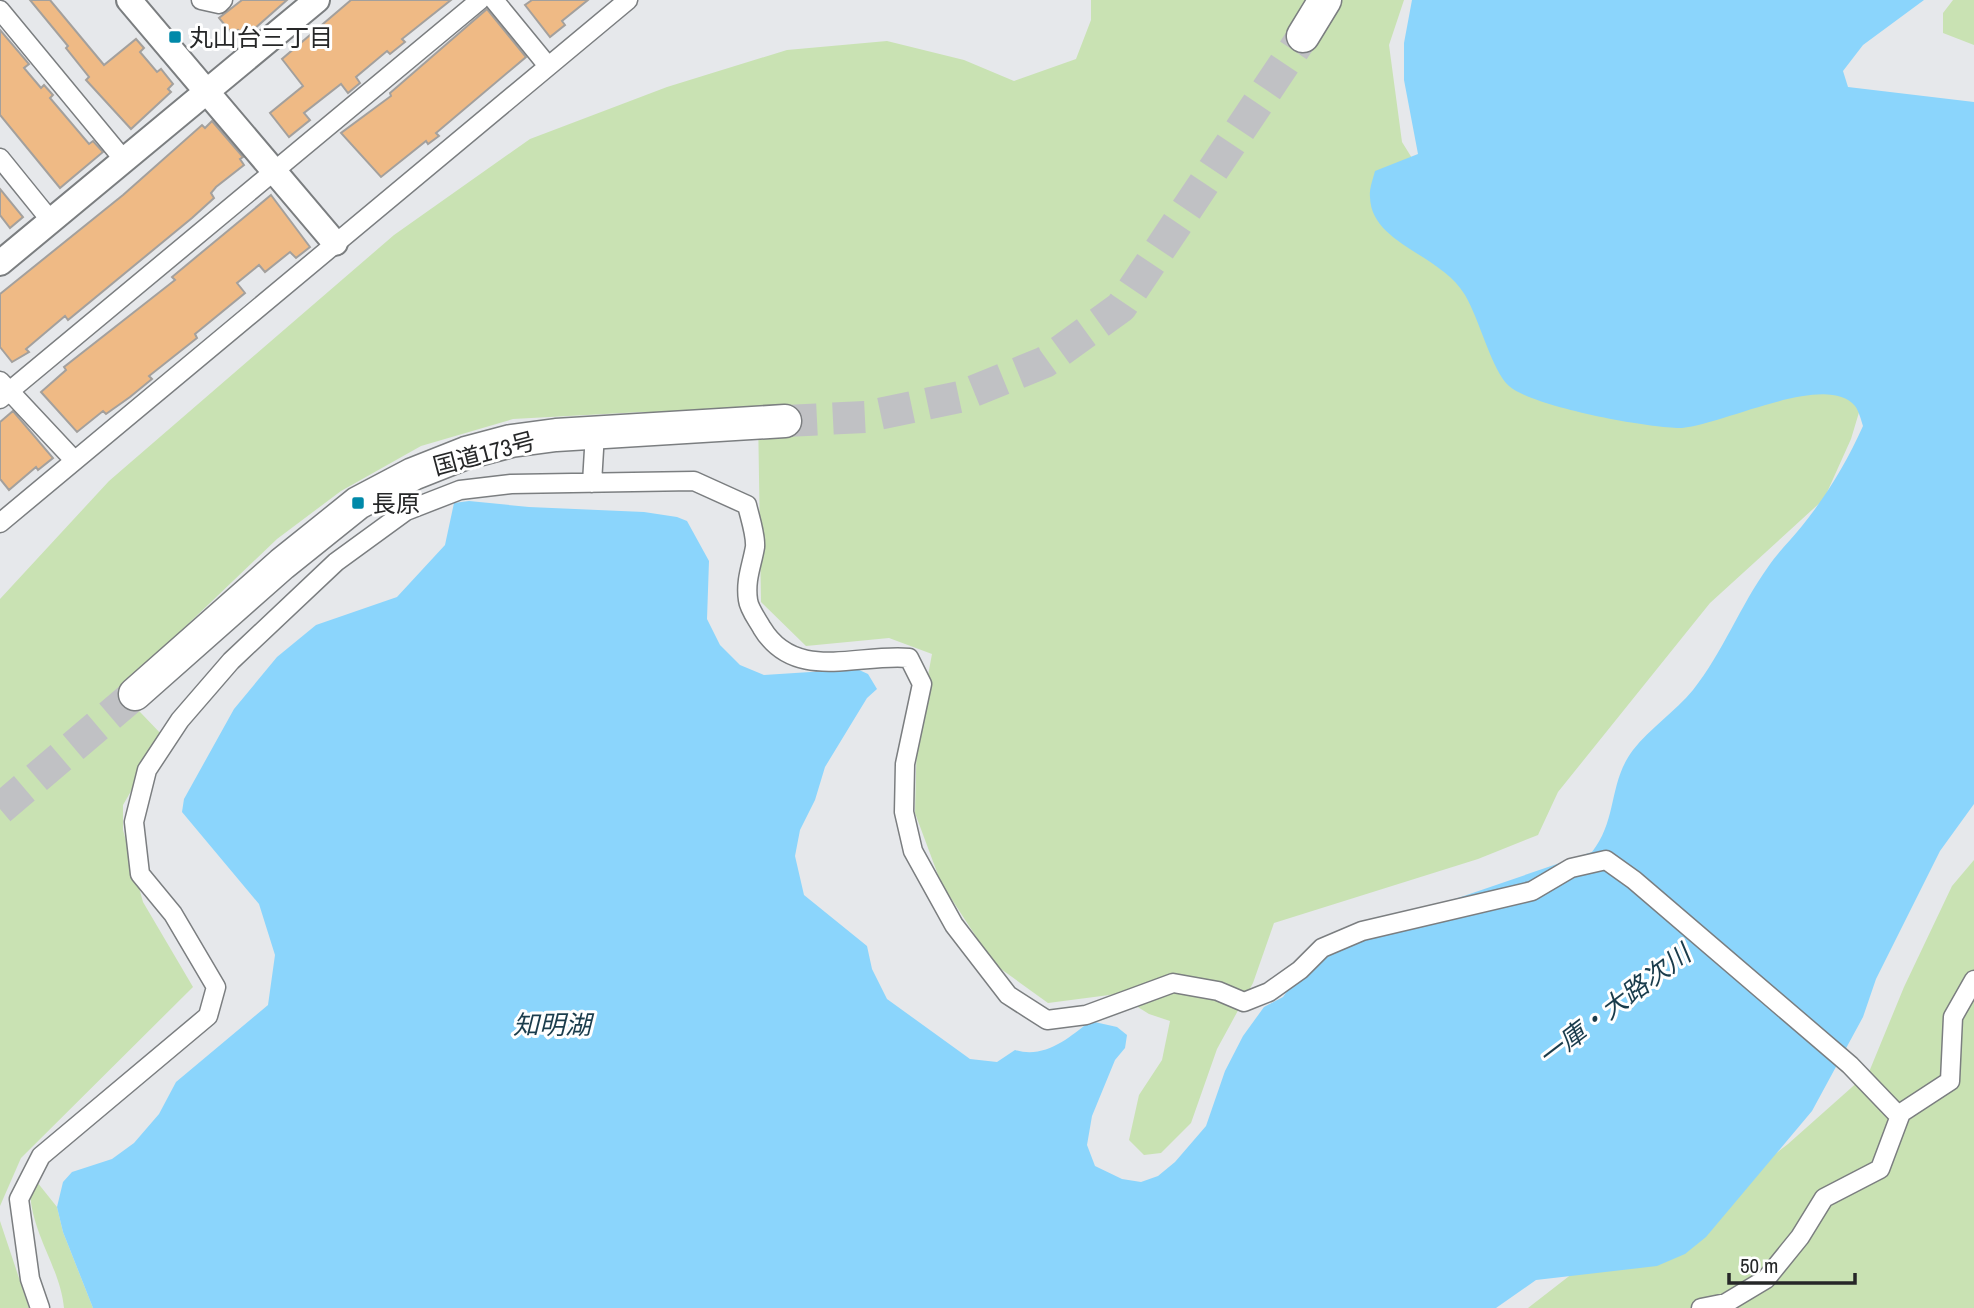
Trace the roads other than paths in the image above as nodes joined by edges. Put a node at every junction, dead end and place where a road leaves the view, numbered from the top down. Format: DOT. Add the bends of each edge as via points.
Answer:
graph roads {
  1 [pos="130,0"];
  2 [pos="201,0"];
  3 [pos="223,0"];
  4 [pos="317,0"];
  5 [pos="480,0"];
  6 [pos="494,0"];
  7 [pos="628,0"];
  8 [pos="1325,0"];
  9 [pos="0,10"];
  10 [pos="1303,36"];
  11 [pos="548,66"];
  12 [pos="206,92"];
  13 [pos="0,158"];
  14 [pos="124,160"];
  15 [pos="274,170"];
  16 [pos="51,221"];
  17 [pos="335,243"];
  18 [pos="0,263"];
  19 [pos="3,390"];
  20 [pos="785,421"];
  21 [pos="596,433"];
  22 [pos="74,460"];
  23 [pos="592,483"];
  24 [pos="0,523"];
  25 [pos="135,694"];
  26 [pos="1974,980"];
  27 [pos="1899,1116"];
  28 [pos="40,1308"];
  29 [pos="1701,1308"];
  1 -- 12 [label="street"];
  2 -- 3 [label="street" via="219,4"];
  4 -- 12 [label="street"];
  5 -- 15 [label="street"];
  6 -- 11 [label="street"];
  7 -- 11 [label="street"];
  8 -- 10 [label="highway"];
  9 -- 14 [label="street"];
  11 -- 17 [label="street"];
  12 -- 14 [label="street"];
  12 -- 15 [label="street"];
  13 -- 16 [label="street"];
  14 -- 16 [label="street"];
  15 -- 17 [label="street"];
  15 -- 19 [label="street"];
  16 -- 18 [label="street"];
  17 -- 22 [label="street"];
  19 -- 22 [label="street"];
  20 -- 21 [label="highway, 国道173号"];
  21 -- 23 [label="street"];
  21 -- 25 [label="highway, 国道173号" via="511,441 466,453 358,503"];
  22 -- 24 [label="street"];
  23 -- 27 [label="street" via="694,481 747,505 755,545 748,572 748,603 766,635 784,652 815,664 909,658 922,684 905,764 904,812 913,851 954,925 1008,995 1047,1020 1086,1015 1174,983 1218,991 1244,1002 1269,992 1322,948 1362,931 1532,891 1571,868 1606,860 1850,1065"];
  23 -- 28 [label="street" via="460,490 406,511 336,562 231,661 180,720 146,771 134,822 140,874 173,914 216,987 208,1016 41,1156 19,1199 30,1279"];
  26 -- 27 [label="street" via="1953,1017 1950,1081"];
  27 -- 29 [label="street" via="1880,1169 1824,1198 1766,1279 1726,1303"];
}
